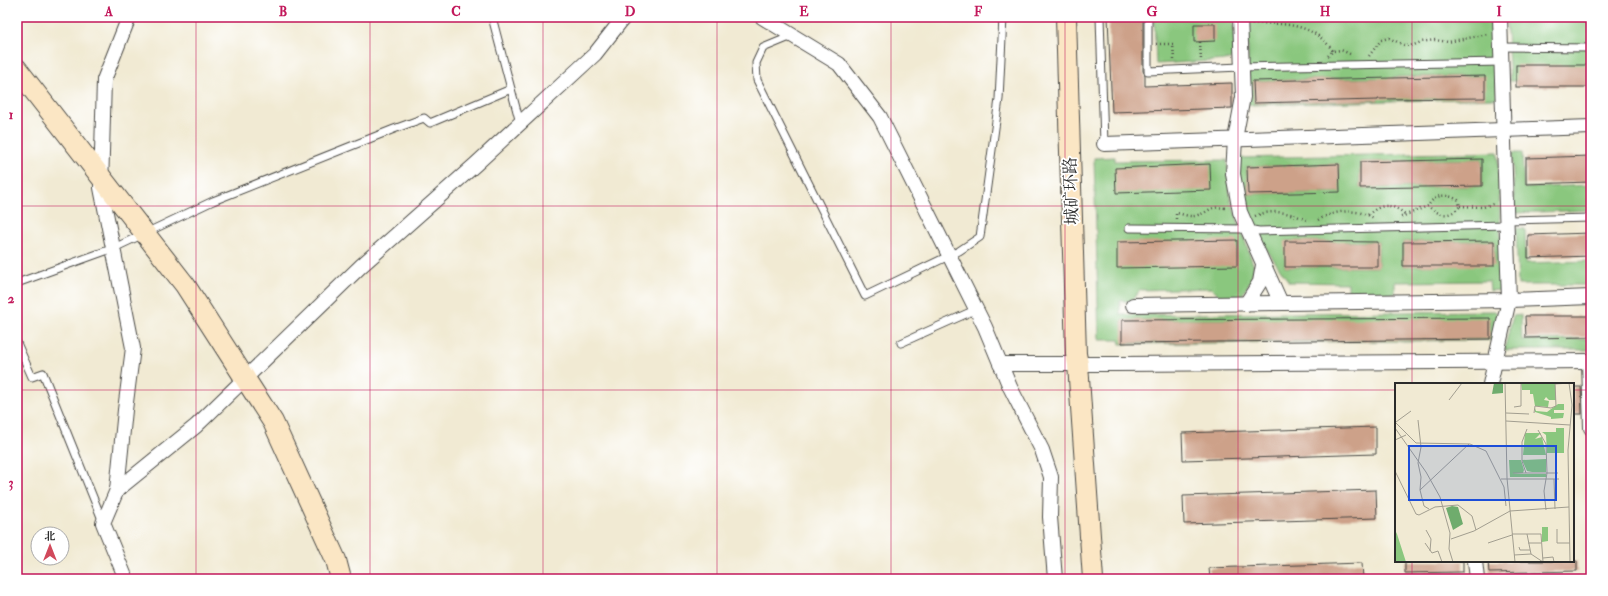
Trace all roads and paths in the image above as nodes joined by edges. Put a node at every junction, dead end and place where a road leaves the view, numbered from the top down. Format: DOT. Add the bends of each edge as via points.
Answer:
graph roads {
  1 [pos="129,17"];
  2 [pos="492,17"];
  3 [pos="624,17"];
  4 [pos="762,17"];
  5 [pos="1003,17"];
  6 [pos="1066,17"];
  7 [pos="1100,17"];
  8 [pos="1148,17"];
  9 [pos="1500,17"];
  10 [pos="1240,20"];
  11 [pos="1501,33"];
  12 [pos="792,36"];
  13 [pos="1200,42"];
  14 [pos="1148,44"];
  15 [pos="1501,47"];
  16 [pos="1591,48"];
  17 [pos="1333,51"];
  18 [pos="1355,57"];
  19 [pos="1364,58"];
  20 [pos="1502,62"];
  21 [pos="1323,65"];
  22 [pos="1241,67"];
  23 [pos="17,69"];
  24 [pos="1201,69"];
  25 [pos="1174,70"];
  26 [pos="511,89"];
  27 [pos="520,123"];
  28 [pos="1591,127"];
  29 [pos="1504,130"];
  30 [pos="1235,139"];
  31 [pos="1104,144"];
  32 [pos="101,177"];
  33 [pos="1506,195"];
  34 [pos="1428,206"];
  35 [pos="1460,206"];
  36 [pos="1368,215"];
  37 [pos="1406,215"];
  38 [pos="1400,217"];
  39 [pos="1591,218"];
  40 [pos="1243,221"];
  41 [pos="1507,222"];
  42 [pos="1311,224"];
  43 [pos="1129,228"];
  44 [pos="1176,228"];
  45 [pos="1384,228"];
  46 [pos="1302,230"];
  47 [pos="145,233"];
  48 [pos="114,248"];
  49 [pos="950,255"];
  50 [pos="1263,265"];
  51 [pos="17,284"];
  52 [pos="1591,297"];
  53 [pos="1509,300"];
  54 [pos="1281,303"];
  55 [pos="1246,304"];
  56 [pos="1133,305"];
  57 [pos="976,309"];
  58 [pos="17,343"];
  59 [pos="901,343"];
  60 [pos="1590,361"];
  61 [pos="1496,362"];
  62 [pos="1000,364"];
  63 [pos="1078,364"];
  64 [pos="245,379"];
  65 [pos="1490,383"];
  66 [pos="1591,428"];
  67 [pos="117,490"];
  68 [pos="103,523"];
  69 [pos="1475,562"];
  70 [pos="126,579"];
  71 [pos="341,579"];
  72 [pos="1055,579"];
  73 [pos="1093,579"];
  74 [pos="1477,579"];
  1 -- 32 [label="street" via="104,80"];
  2 -- 26 [label="lane"];
  3 -- 27 [label="street" via="595,54"];
  4 -- 12 [label="street"];
  5 -- 49 [label="lane" via="999,99 980,237"];
  6 -- 63 [label="street, 城矿环路"];
  7 -- 31 [label="lane"];
  8 -- 14 [label="lane"];
  9 -- 11 [label="street"];
  10 -- 17 [label="path" via="1290,24 1311,31"];
  10 -- 22 [label="street"];
  11 -- 15 [label="street"];
  11 -- 19 [label="path" via="1448,42 1420,42 1406,46 1389,38 1381,40 1368,58"];
  12 -- 49 [label="street" via="839,64 880,116"];
  12 -- 49 [label="lane" via="763,48 756,63 757,80 865,296"];
  13 -- 24 [label="path"];
  14 -- 25 [label="path" via="1173,44"];
  14 -- 25 [label="lane" via="1148,71"];
  15 -- 16 [label="lane"];
  15 -- 20 [label="street"];
  17 -- 18 [label="path" via="1341,50"];
  17 -- 21 [label="path"];
  20 -- 21 [label="lane"];
  20 -- 29 [label="street"];
  21 -- 22 [label="lane"];
  22 -- 24 [label="lane"];
  22 -- 30 [label="street" via="1243,97"];
  23 -- 32 [label="street"];
  24 -- 25 [label="lane"];
  26 -- 27 [label="lane"];
  26 -- 47 [label="lane" via="430,123 424,118 394,129 213,202"];
  27 -- 64 [label="street" via="361,266"];
  28 -- 29 [label="street"];
  29 -- 30 [label="street"];
  29 -- 33 [label="street"];
  30 -- 31 [label="street"];
  30 -- 40 [label="street" via="1233,174"];
  32 -- 47 [label="street"];
  32 -- 48 [label="street"];
  33 -- 35 [label="path" via="1494,204 1483,207"];
  33 -- 41 [label="street"];
  34 -- 35 [label="path" via="1439,214 1447,215 1455,212"];
  34 -- 35 [label="path" via="1432,198 1442,195 1452,196 1458,200"];
  34 -- 37 [label="path"];
  36 -- 37 [label="path" via="1376,208 1384,206 1399,209"];
  36 -- 42 [label="path" via="1342,211 1326,215"];
  36 -- 45 [label="path" via="1380,222"];
  37 -- 38 [label="path"];
  39 -- 41 [label="lane"];
  40 -- 42 [label="path" via="1262,213 1278,212 1293,214"];
  40 -- 44 [label="lane"];
  40 -- 44 [label="path" via="1227,208 1214,207 1199,215 1176,213"];
  40 -- 46 [label="lane" via="1259,231"];
  40 -- 50 [label="street"];
  41 -- 45 [label="lane"];
  41 -- 53 [label="street"];
  42 -- 46 [label="path"];
  43 -- 44 [label="lane"];
  45 -- 46 [label="lane"];
  47 -- 48 [label="lane"];
  47 -- 64 [label="street" via="185,285"];
  48 -- 51 [label="lane"];
  48 -- 67 [label="street" via="133,348"];
  49 -- 57 [label="street"];
  50 -- 54 [label="street"];
  50 -- 55 [label="street" via="1260,282"];
  52 -- 53 [label="street"];
  53 -- 54 [label="street"];
  53 -- 61 [label="street"];
  54 -- 55 [label="street"];
  55 -- 56 [label="street"];
  57 -- 59 [label="lane"];
  57 -- 62 [label="street"];
  58 -- 68 [label="lane" via="32,377 43,373"];
  60 -- 61 [label="street"];
  60 -- 66 [label="street"];
  61 -- 63 [label="street"];
  61 -- 65 [label="street"];
  62 -- 63 [label="street"];
  62 -- 72 [label="street" via="1042,450 1051,476 1050,518"];
  63 -- 73 [label="street, 城矿环路"];
  64 -- 67 [label="street" via="196,426"];
  64 -- 71 [label="street" via="273,422 336,560"];
  67 -- 68 [label="street"];
  68 -- 70 [label="street"];
  69 -- 74 [label="street"];
}
